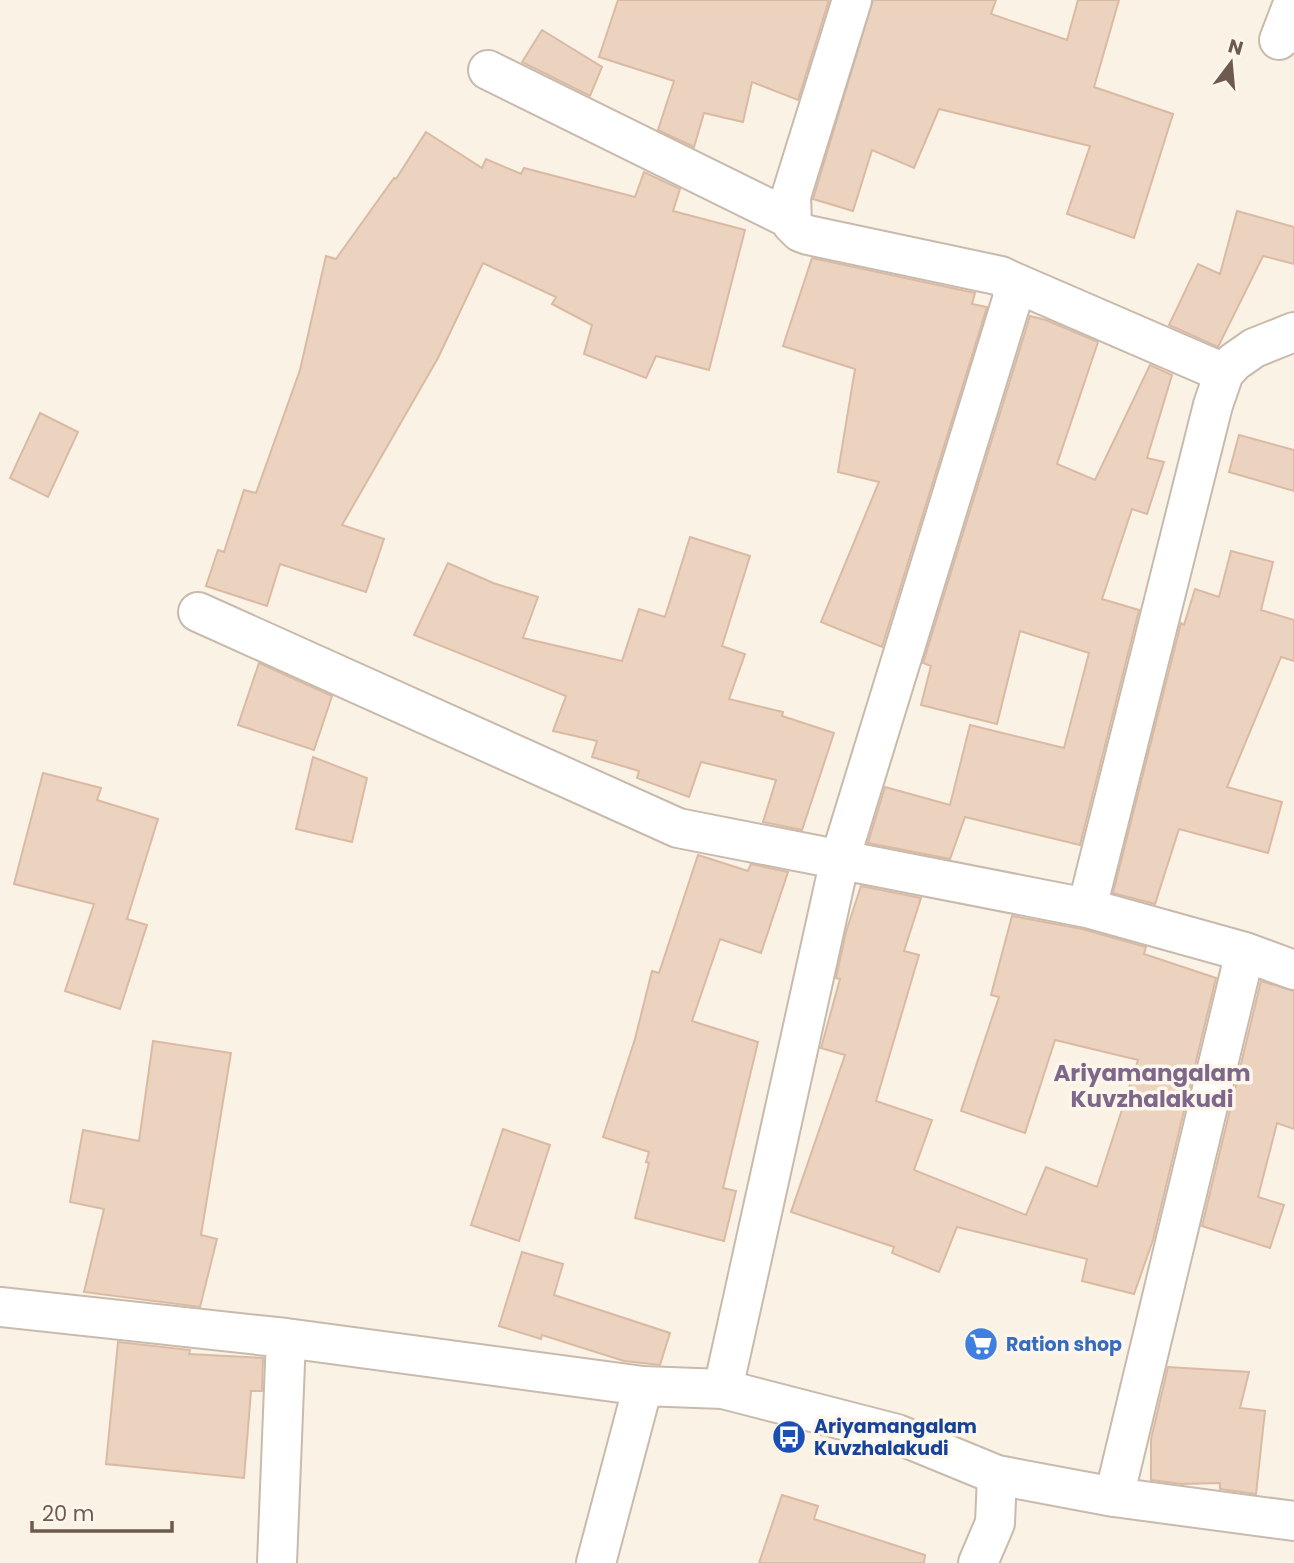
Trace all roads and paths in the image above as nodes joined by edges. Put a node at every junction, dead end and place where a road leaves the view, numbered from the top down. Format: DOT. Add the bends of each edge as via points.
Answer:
graph roads {
  1 [pos="852,0"];
  2 [pos="1294,1"];
  3 [pos="1279,40"];
  4 [pos="488,70"];
  5 [pos="790,219"];
  6 [pos="1009,280"];
  7 [pos="1294,332"];
  8 [pos="1224,373"];
  9 [pos="198,612"];
  10 [pos="839,859"];
  11 [pos="1087,908"];
  12 [pos="1245,952"];
  13 [pos="1294,970"];
  14 [pos="0,1307"];
  15 [pos="286,1338"];
  16 [pos="643,1386"];
  17 [pos="723,1390"];
  18 [pos="997,1475"];
  19 [pos="1114,1497"];
  20 [pos="1294,1521"];
  21 [pos="277,1563"];
  22 [pos="596,1563"];
  23 [pos="978,1563"];
  1 -- 5 [label="street" via="793,188"];
  2 -- 3 [label="street"];
  4 -- 5 [label="street"];
  5 -- 6 [label="street" via="797,230 808,234"];
  6 -- 8 [label="street"];
  6 -- 10 [label="street" via="1013,296 1009,313"];
  7 -- 8 [label="street" via="1254,348"];
  8 -- 11 [label="street"];
  9 -- 10 [label="street" via="678,828"];
  10 -- 11 [label="street"];
  10 -- 17 [label="street"];
  11 -- 12 [label="street"];
  12 -- 13 [label="street"];
  12 -- 19 [label="street"];
  14 -- 15 [label="street"];
  15 -- 16 [label="street"];
  15 -- 21 [label="street"];
  16 -- 17 [label="street"];
  16 -- 22 [label="street"];
  17 -- 18 [label="street" via="897,1433"];
  18 -- 19 [label="street"];
  18 -- 23 [label="street" via="995,1523"];
  19 -- 20 [label="street"];
}
